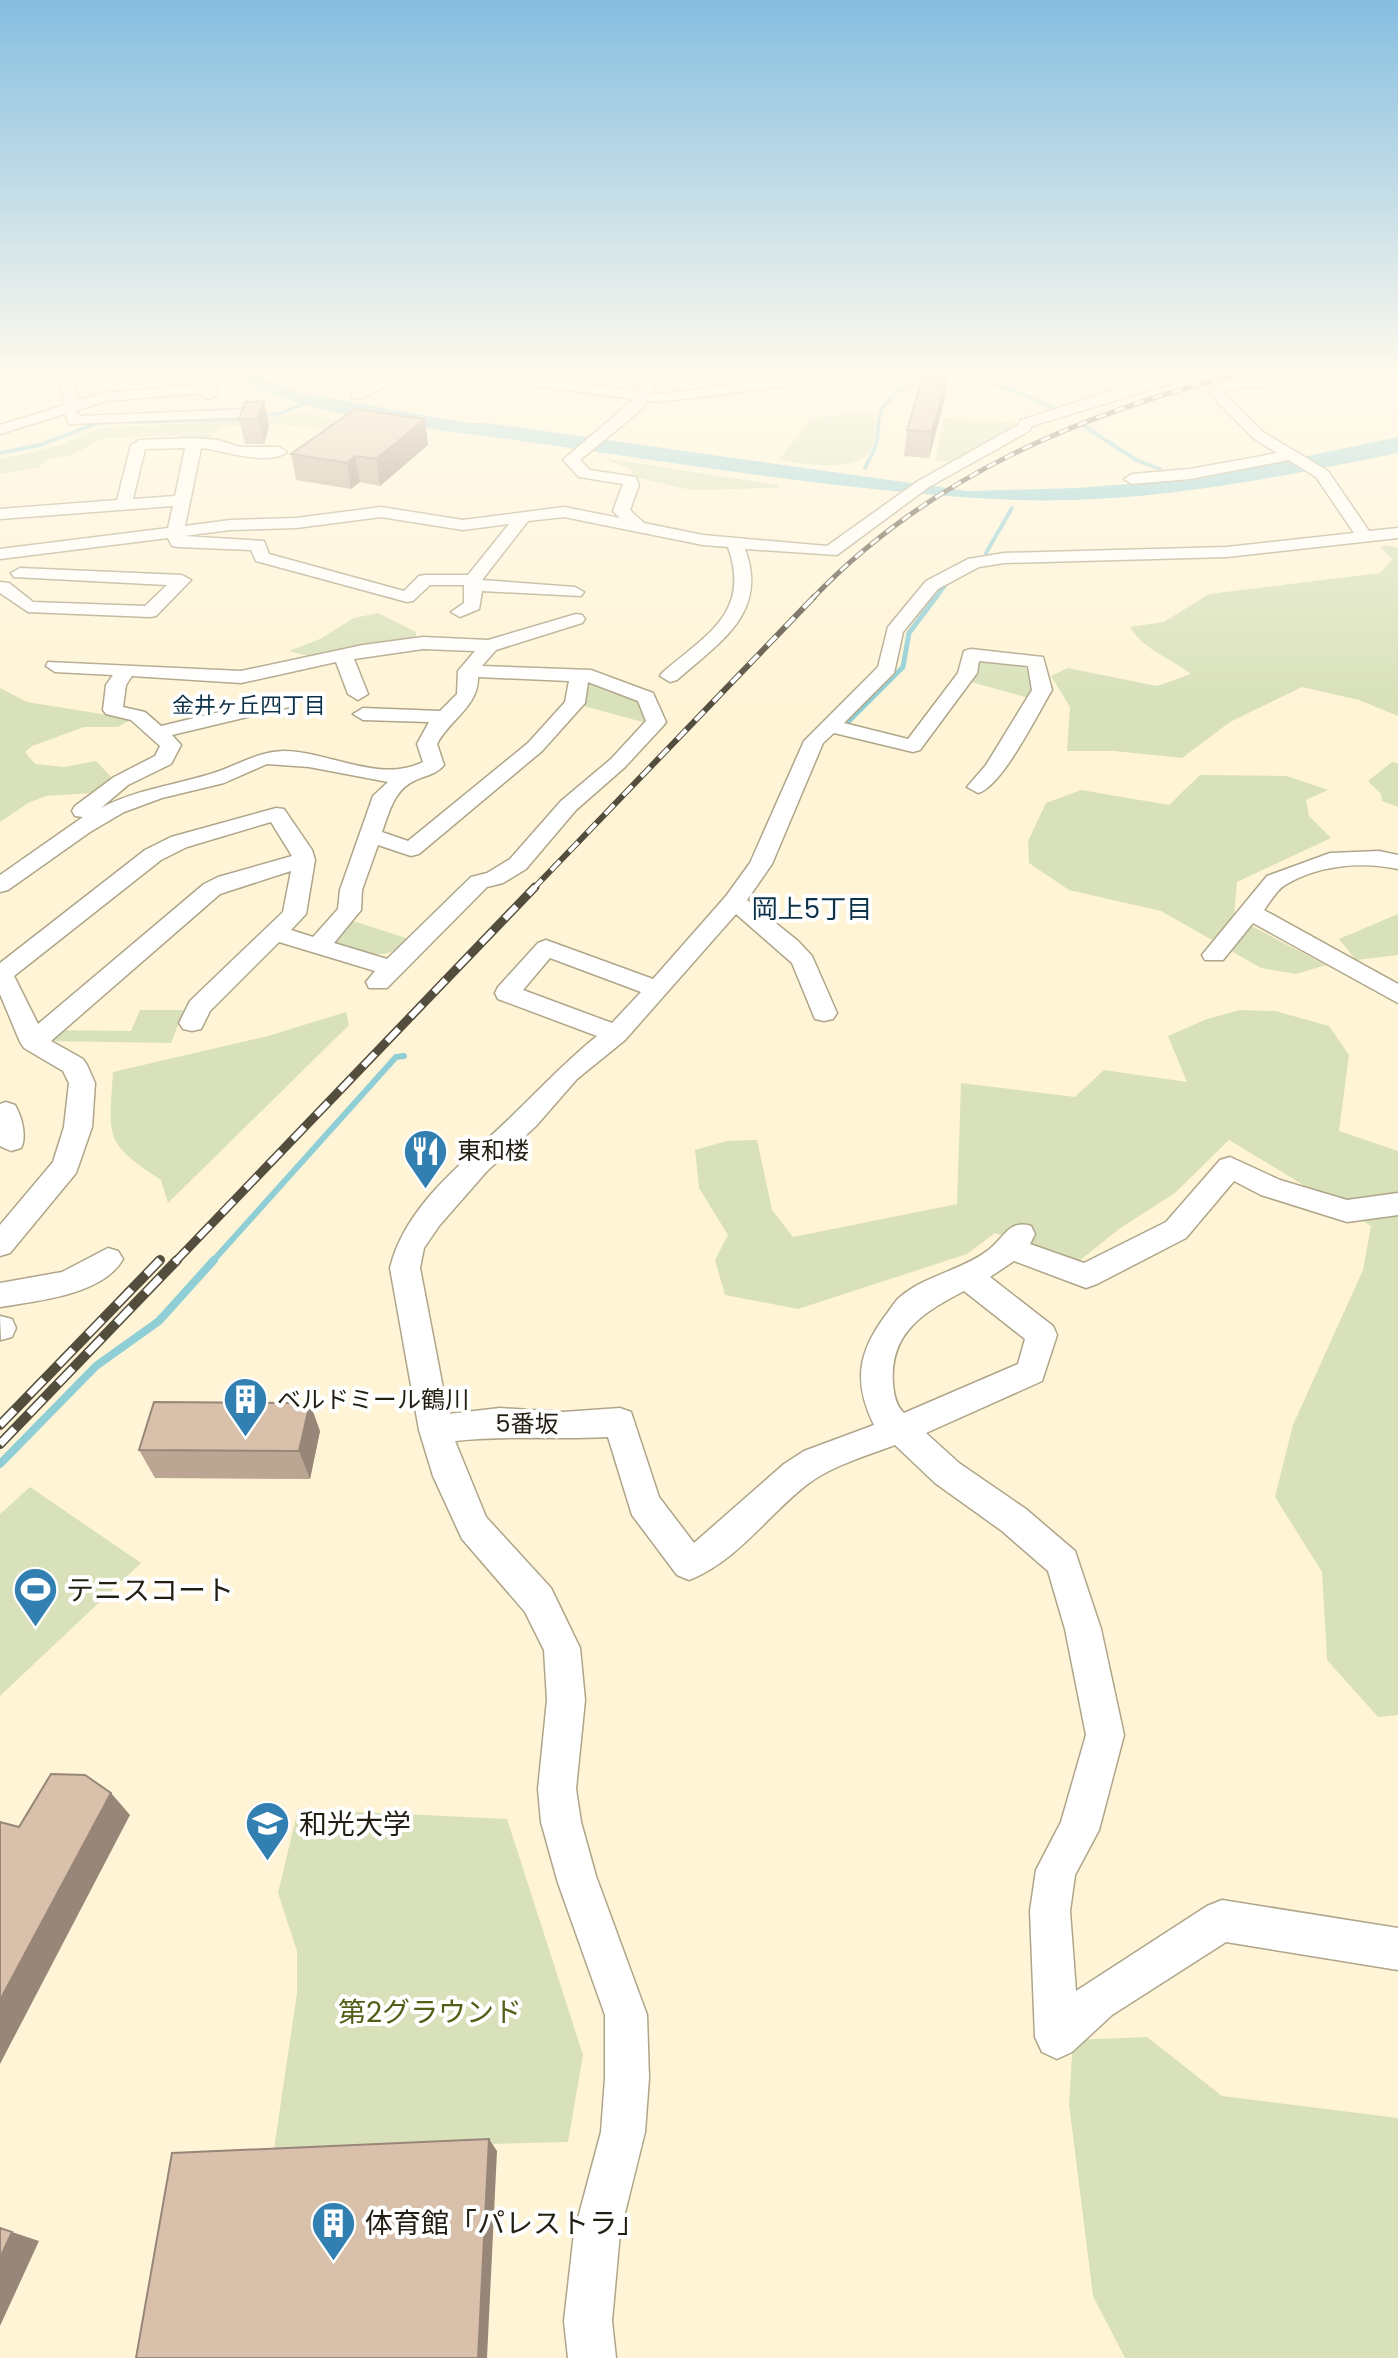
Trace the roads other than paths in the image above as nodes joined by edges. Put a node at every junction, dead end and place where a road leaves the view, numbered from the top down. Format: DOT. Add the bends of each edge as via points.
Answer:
graph roads {
  1 [pos="129,483"];
  2 [pos="186,483"];
  3 [pos="631,483"];
  4 [pos="926,483"];
  5 [pos="1328,483"];
  6 [pos="182,500"];
  7 [pos="124,504"];
  8 [pos="0,514"];
  9 [pos="522,519"];
  10 [pos="637,525"];
  11 [pos="744,525"];
  12 [pos="175,533"];
  13 [pos="1398,533"];
  14 [pos="1365,537"];
  15 [pos="703,540"];
  16 [pos="735,543"];
  17 [pos="55,548"];
  18 [pos="0,554"];
  19 [pos="20,573"];
  20 [pos="473,583"];
  21 [pos="2,588"];
  22 [pos="575,592"];
  23 [pos="460,612"];
  24 [pos="576,619"];
  25 [pos="489,646"];
  26 [pos="343,655"];
  27 [pos="55,666"];
  28 [pos="126,671"];
  29 [pos="468,671"];
  30 [pos="254,675"];
  31 [pos="579,676"];
  32 [pos="670,676"];
  33 [pos="448,717"];
  34 [pos="838,727"];
  35 [pos="157,733"];
  36 [pos="404,778"];
  37 [pos="978,787"];
  38 [pos="79,831"];
  39 [pos="372,836"];
  40 [pos="304,860"];
  41 [pos="1398,862"];
  42 [pos="0,885"];
  43 [pos="734,901"];
  44 [pos="1249,911"];
  45 [pos="274,933"];
  46 [pos="318,946"];
  47 [pos="1214,955"];
  48 [pos="1,974"];
  49 [pos="656,989"];
  50 [pos="1398,995"];
  51 [pos="824,1013"];
  52 [pos="192,1023"];
  53 [pos="616,1034"];
  54 [pos="33,1042"];
  55 [pos="0,1114"];
  56 [pos="11,1141"];
  57 [pos="1398,1204"];
  58 [pos="0,1245"];
  59 [pos="108,1259"];
  60 [pos="968,1277"];
  61 [pos="0,1295"];
  62 [pos="898,1429"];
  63 [pos="435,1430"];
  64 [pos="1398,1949"];
  65 [pos="592,2358"];
  1 -- 7 [label="street"];
  2 -- 6 [label="street"];
  3 -- 10 [label="street" via="621,511"];
  4 -- 16 [label="street" via="864,522 831,551"];
  5 -- 14 [label="street"];
  6 -- 7 [label="street"];
  6 -- 12 [label="street"];
  7 -- 8 [label="street"];
  9 -- 10 [label="street" via="564,512"];
  9 -- 12 [label="street" via="463,525 381,512"];
  9 -- 20 [label="street"];
  10 -- 15 [label="street"];
  11 -- 15 [label="street"];
  12 -- 17 [label="street"];
  12 -- 20 [label="street" via="178,542 258,545 262,557 407,597 425,580"];
  13 -- 14 [label="street"];
  14 -- 34 [label="street" via="1227,552 1035,556 974,563 932,585 894,631 887,669"];
  15 -- 16 [label="street"];
  16 -- 32 [label="street" via="745,576 735,608 724,629"];
  17 -- 18 [label="street"];
  17 -- 19 [label="street"];
  19 -- 21 [label="street"];
  19 -- 21 [label="street" via="182,580 150,612 35,608"];
  20 -- 22 [label="street"];
  20 -- 23 [label="street" via="473,605"];
  24 -- 25 [label="street"];
  25 -- 26 [label="street" via="423,643"];
  25 -- 29 [label="street"];
  26 -- 30 [label="street"];
  26 -- 33 [label="street" via="361,704"];
  27 -- 28 [label="street"];
  28 -- 30 [label="street"];
  28 -- 35 [label="street" via="116,685 113,710 138,716"];
  29 -- 31 [label="street"];
  29 -- 33 [label="street" via="470,688"];
  30 -- 35 [label="street" via="288,709"];
  31 -- 39 [label="street" via="575,703 535,747 411,849"];
  31 -- 46 [label="street" via="646,697 656,722 561,813 539,844 501,878 479,882 385,975"];
  33 -- 36 [label="street" via="427,744 434,765"];
  34 -- 37 [label="street" via="913,746 967,673 971,655 1036,661 1042,690"];
  34 -- 43 [label="street" via="814,741 761,864"];
  35 -- 38 [label="street" via="171,745 164,760 94,799 81,812"];
  36 -- 38 [label="street" via="269,758 216,779 138,798"];
  36 -- 39 [label="street" via="384,796"];
  38 -- 42 [label="street"];
  39 -- 46 [label="street" via="349,910"];
  40 -- 45 [label="street" via="294,914"];
  40 -- 48 [label="street" via="276,814 179,842 153,855"];
  40 -- 54 [label="street" via="212,889"];
  41 -- 44 [label="street" via="1330,860 1275,881"];
  43 -- 49 [label="street"];
  43 -- 51 [label="street" via="803,961"];
  44 -- 47 [label="street"];
  44 -- 50 [label="street"];
  45 -- 46 [label="street"];
  45 -- 52 [label="street" via="199,1007"];
  48 -- 54 [label="street"];
  49 -- 53 [label="street"];
  49 -- 53 [label="street" via="546,948 507,993"];
  53 -- 63 [label="street" via="568,1073 477,1164 410,1246 405,1268"];
  54 -- 58 [label="street" via="74,1065 82,1083 78,1127 66,1166"];
  55 -- 56 [label="street" via="6,1112"];
  57 -- 60 [label="street" via="1347,1211 1271,1188 1230,1167 1176,1230 1086,1276 1015,1241"];
  59 -- 61 [label="street" via="69,1283"];
  60 -- 62 [label="street" via="911,1305 880,1347 878,1393 886,1417"];
  60 -- 62 [label="street" via="1042,1335 1031,1372"];
  62 -- 63 [label="street, 5番坂" via="806,1467 705,1556 689,1564 644,1504 620,1422 500,1422"];
  62 -- 64 [label="street" via="1063,1562 1083,1629 1105,1735 1079,1830 1056,1870 1050,1911 1057,2037 1097,2000 1222,1921"];
  63 -- 65 [label="street" via="474,1528 538,1600 562,1648 566,1700 557,1789 561,1822 626,2015 623,2132 597,2233 588,2321"];
}
